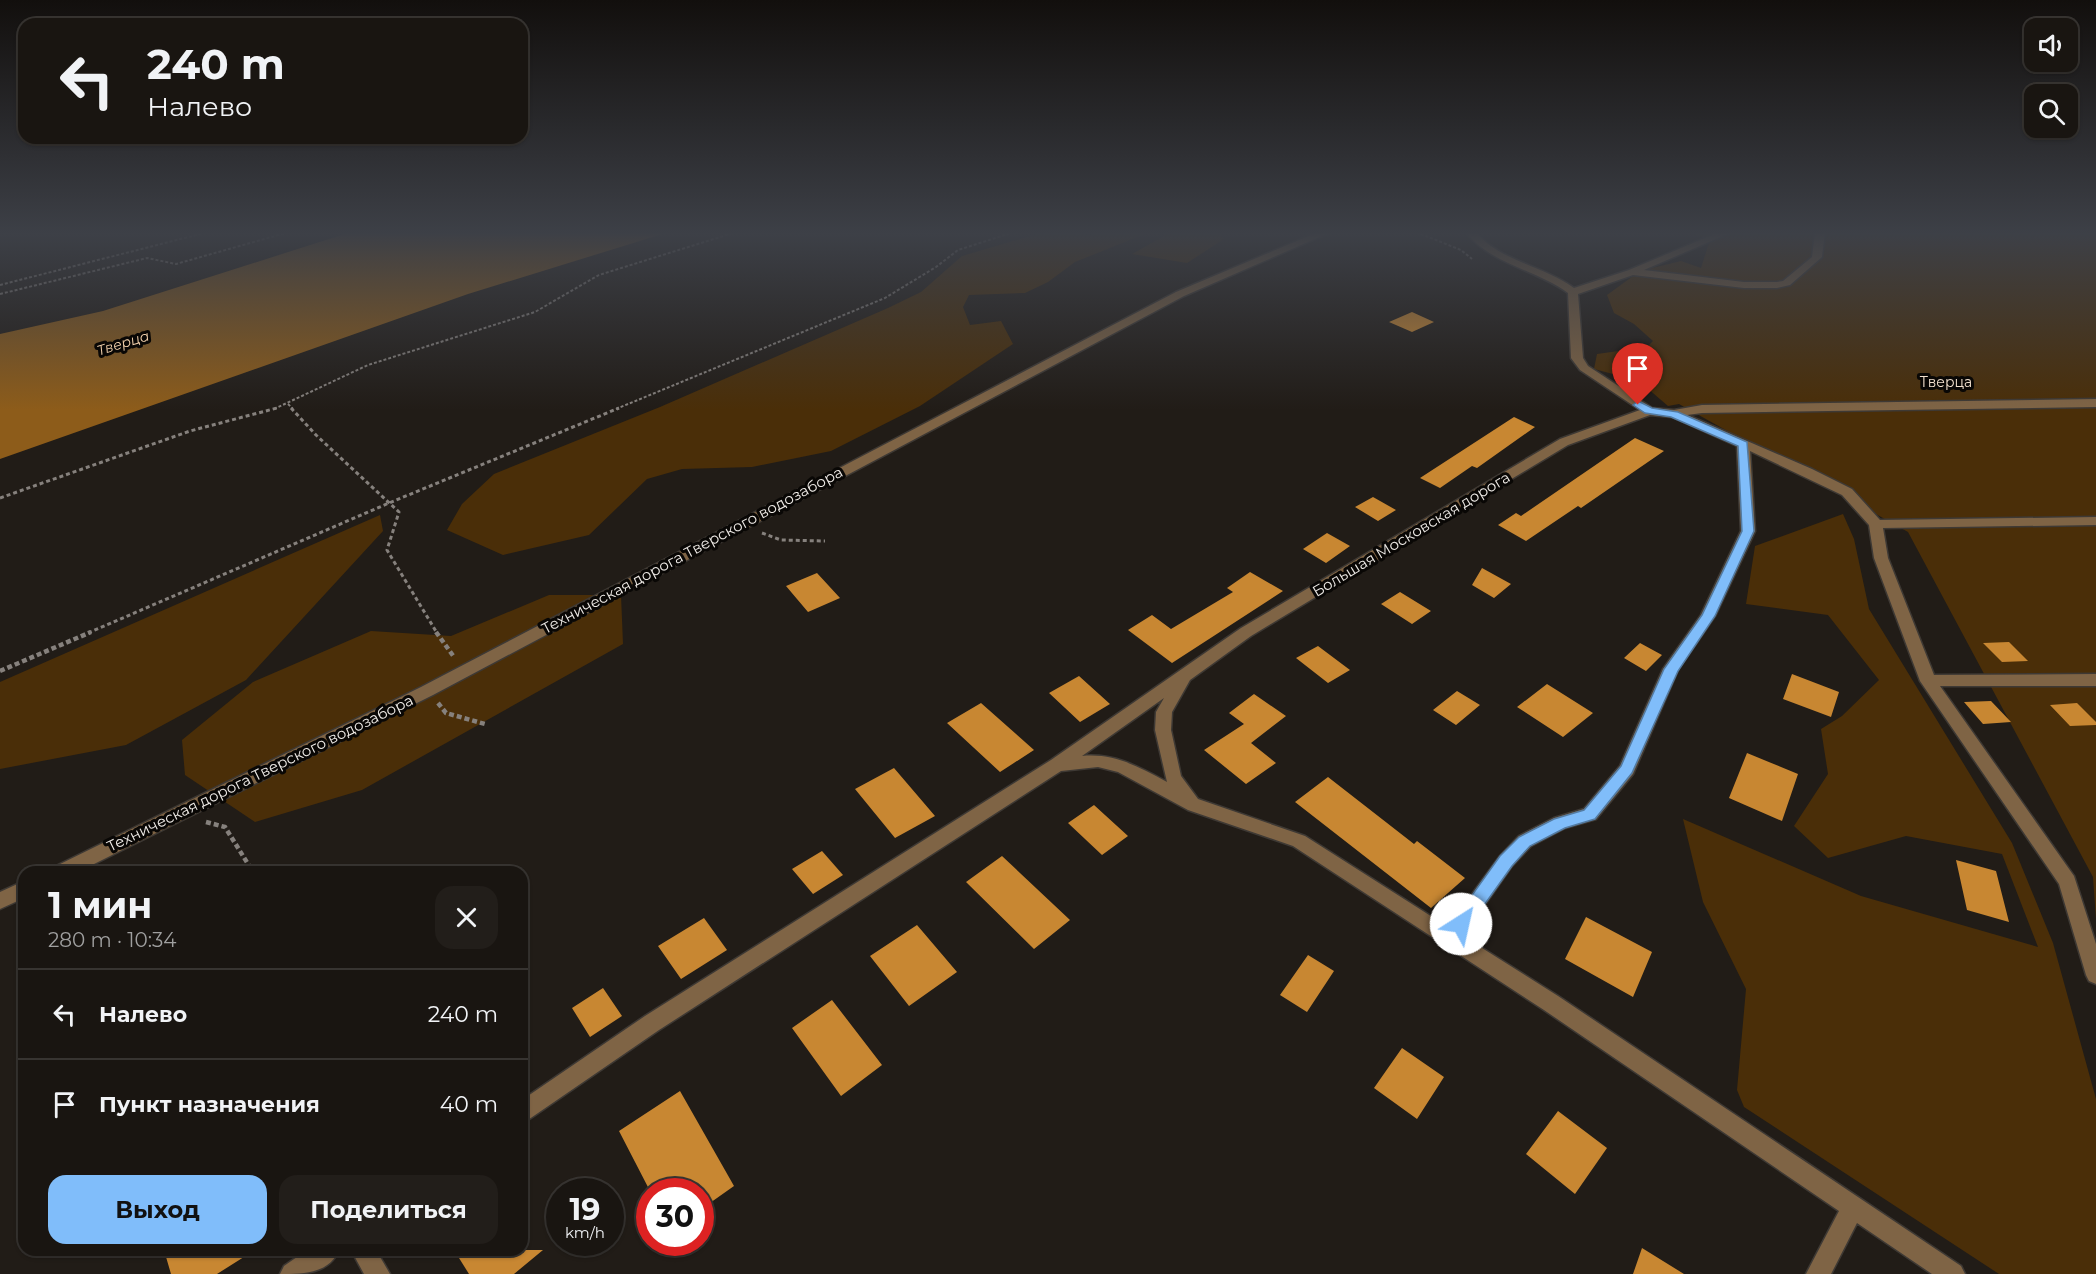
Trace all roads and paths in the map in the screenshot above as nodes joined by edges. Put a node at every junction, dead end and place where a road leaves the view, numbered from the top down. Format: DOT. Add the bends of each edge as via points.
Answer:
graph roads {
  1 [pos="571,291"];
  2 [pos="896,291"];
  3 [pos="1186,291"];
  4 [pos="1573,292"];
  5 [pos="2096,403"];
  6 [pos="288,404"];
  7 [pos="1649,411"];
  8 [pos="1674,414"];
  9 [pos="1743,444"];
  10 [pos="0,498"];
  11 [pos="389,503"];
  12 [pos="2096,521"];
  13 [pos="742,524"];
  14 [pos="1876,524"];
  15 [pos="825,541"];
  16 [pos="0,671"];
  17 [pos="464,671"];
  18 [pos="1184,676"];
  19 [pos="2096,680"];
  20 [pos="1928,681"];
  21 [pos="427,691"];
  22 [pos="485,724"];
  23 [pos="1057,765"];
  24 [pos="1194,805"];
  25 [pos="194,806"];
  26 [pos="72,866"];
  27 [pos="249,866"];
  28 [pos="18,892"];
  29 [pos="0,901"];
  30 [pos="1450,940"];
  31 [pos="2096,975"];
  32 [pos="528,1109"];
  33 [pos="1853,1208"];
  34 [pos="318,1256"];
  35 [pos="367,1256"];
  36 [pos="292,1274"];
  37 [pos="378,1274"];
  38 [pos="1818,1274"];
  39 [pos="1953,1274"];
  1 -- 6 [label="path" via="536,312 368,364"];
  2 -- 11 [label="path"];
  3 -- 13 [label="street, Техническая дорога Тверского водозабора"];
  4 -- 7 [label="street" via="1577,358 1584,368"];
  5 -- 8 [label="street" via="1702,409"];
  6 -- 10 [label="path" via="190,431"];
  6 -- 11 [label="path"];
  7 -- 8 [label="street"];
  7 -- 18 [label="street, Большая Московская дорога" via="1564,442 1246,632"];
  8 -- 9 [label="street"];
  9 -- 14 [label="street" via="1847,492"];
  9 -- 30 [label="street" via="1748,531 1708,616 1671,669 1627,769 1590,814 1560,823 1525,841 1506,861"];
  11 -- 16 [label="path"];
  11 -- 17 [label="path" via="399,512 387,550 424,614"];
  12 -- 14 [label="street"];
  13 -- 15 [label="path" via="781,540"];
  13 -- 17 [label="street, Техническая дорога Тверского водозабора"];
  14 -- 20 [label="street" via="1881,558"];
  17 -- 21 [label="street, Техническая дорога Тверского водозабора"];
  18 -- 23 [label="street, Большая Московская дорога"];
  18 -- 24 [label="street, Большая Московская дорога" via="1164,712 1163,730 1173,778"];
  19 -- 20 [label="street"];
  20 -- 31 [label="street" via="2067,881"];
  21 -- 22 [label="path" via="446,713"];
  21 -- 25 [label="street, Техническая дорога Тверского водозабора"];
  23 -- 24 [label="street" via="1098,761 1122,766"];
  23 -- 32 [label="street, Большая Московская дорога" via="652,1023"];
  24 -- 30 [label="street" via="1299,841"];
  25 -- 26 [label="street, Техническая дорога Тверского водозабора"];
  25 -- 27 [label="path" via="203,822 225,827"];
  28 -- 29 [label="street"];
  30 -- 33 [label="street" via="1551,1003"];
  33 -- 38 [label="street"];
  33 -- 39 [label="street"];
  34 -- 36 [label="street"];
  35 -- 37 [label="street"];
}
